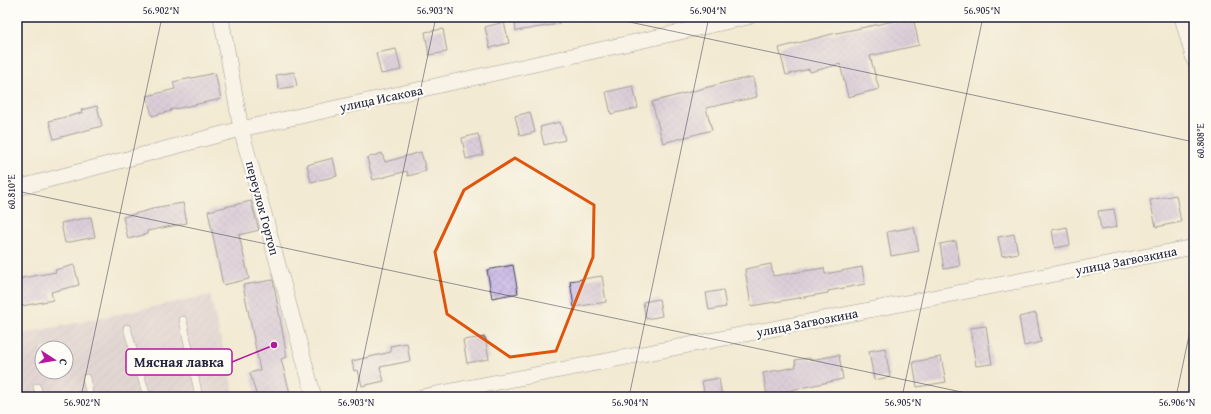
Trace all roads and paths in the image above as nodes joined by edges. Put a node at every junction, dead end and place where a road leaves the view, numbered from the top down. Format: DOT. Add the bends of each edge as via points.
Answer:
graph roads {
  1 [pos="221,17"];
  2 [pos="748,17"];
  3 [pos="1182,17"];
  4 [pos="1194,60"];
  5 [pos="241,129"];
  6 [pos="17,188"];
  7 [pos="1194,247"];
  8 [pos="182,320"];
  9 [pos="127,328"];
  10 [pos="86,378"];
  11 [pos="37,386"];
  12 [pos="40,397"];
  13 [pos="90,397"];
  14 [pos="147,397"];
  15 [pos="199,397"];
  16 [pos="314,397"];
  17 [pos="421,397"];
  1 -- 5 [label="street, переулок Гортоп"];
  2 -- 5 [label="street, улица Исакова"];
  3 -- 4 [label="street"];
  5 -- 6 [label="street, улица Исакова"];
  5 -- 16 [label="street, переулок Гортоп"];
  7 -- 17 [label="street, улица Загвозкина"];
  8 -- 15 [label="lane"];
  9 -- 14 [label="lane"];
  10 -- 13 [label="lane"];
  11 -- 12 [label="lane"];
}
